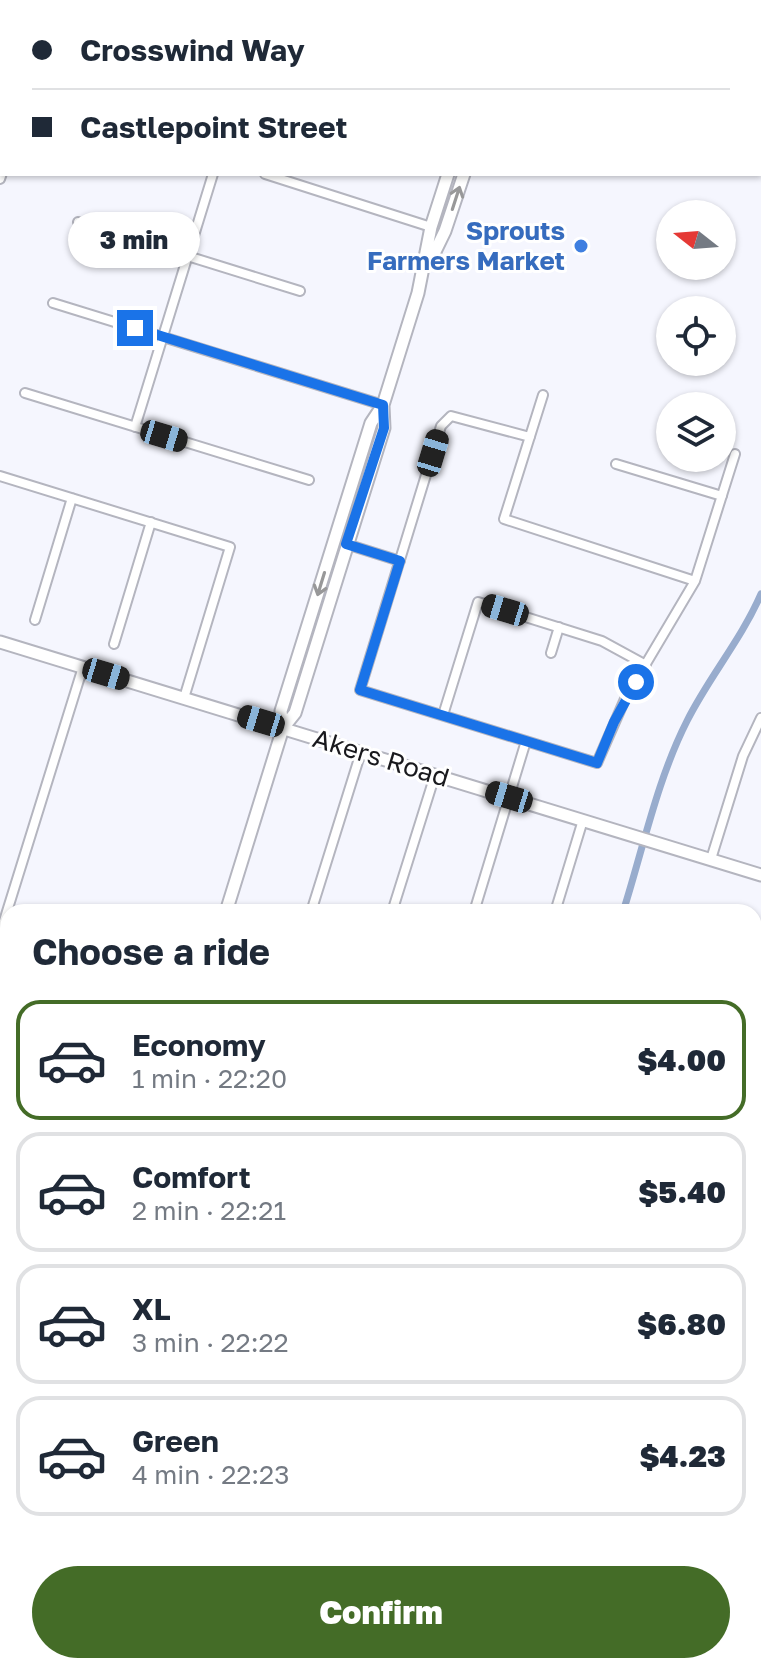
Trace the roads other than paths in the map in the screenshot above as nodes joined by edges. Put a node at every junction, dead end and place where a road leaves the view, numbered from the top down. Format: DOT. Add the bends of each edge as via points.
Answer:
graph roads {
  1 [pos="212,176"];
  2 [pos="447,176"];
  3 [pos="463,176"];
  4 [pos="292,178"];
  5 [pos="78,222"];
  6 [pos="431,227"];
  7 [pos="188,256"];
  8 [pos="427,267"];
  9 [pos="300,291"];
  10 [pos="53,303"];
  11 [pos="163,337"];
  12 [pos="25,393"];
  13 [pos="543,395"];
  14 [pos="383,405"];
  15 [pos="135,427"];
  16 [pos="530,437"];
  17 [pos="616,464"];
  18 [pos="729,472"];
  19 [pos="0,476"];
  20 [pos="309,480"];
  21 [pos="350,488"];
  22 [pos="722,496"];
  23 [pos="72,498"];
  24 [pos="151,522"];
  25 [pos="346,544"];
  26 [pos="400,561"];
  27 [pos="695,581"];
  28 [pos="35,620"];
  29 [pos="559,627"];
  30 [pos="0,642"];
  31 [pos="114,644"];
  32 [pos="551,653"];
  33 [pos="646,665"];
  34 [pos="83,667"];
  35 [pos="184,698"];
  36 [pos="443,715"];
  37 [pos="761,718"];
  38 [pos="283,728"];
  39 [pos="526,741"];
  40 [pos="361,752"];
  41 [pos="435,775"];
  42 [pos="509,797"];
  43 [pos="583,820"];
  44 [pos="711,859"];
  45 [pos="761,875"];
  46 [pos="9,904"];
  47 [pos="228,904"];
  48 [pos="314,904"];
  49 [pos="395,904"];
  50 [pos="476,904"];
  51 [pos="557,904"];
  1 -- 7 [label="street"];
  2 -- 6 [label="main road"];
  8 -- 3 [label="main road, one-way"];
  4 -- 6 [label="street"];
  5 -- 7 [label="street"];
  6 -- 8 [label="main road" via="435,235"];
  7 -- 9 [label="street"];
  7 -- 11 [label="street"];
  8 -- 14 [label="main road"];
  10 -- 11 [label="street"];
  11 -- 14 [label="street"];
  11 -- 15 [label="street"];
  12 -- 15 [label="street"];
  13 -- 16 [label="street"];
  14 -- 21 [label="main road" via="371,423"];
  14 -- 25 [label="main road" via="384,428"];
  15 -- 20 [label="street"];
  16 -- 26 [label="street" via="451,416 441,426"];
  16 -- 27 [label="street" via="504,519"];
  17 -- 22 [label="street"];
  18 -- 22 [label="street"];
  19 -- 23 [label="street"];
  21 -- 25 [label="main road"];
  21 -- 38 [label="main road, one-way" via="281,711"];
  22 -- 27 [label="street"];
  23 -- 24 [label="street"];
  23 -- 28 [label="street"];
  24 -- 31 [label="street"];
  24 -- 35 [label="street" via="230,547"];
  25 -- 26 [label="street"];
  25 -- 38 [label="main road" via="295,713"];
  26 -- 36 [label="street" via="360,690"];
  27 -- 33 [label="street"];
  29 -- 32 [label="street"];
  29 -- 33 [label="street" via="609,644"];
  29 -- 36 [label="street" via="478,602"];
  30 -- 34 [label="main road, Akers Road"];
  33 -- 39 [label="street" via="597,763"];
  34 -- 35 [label="main road, Akers Road"];
  34 -- 46 [label="street"];
  35 -- 38 [label="main road, Akers Road"];
  36 -- 39 [label="street"];
  37 -- 44 [label="street" via="743,756"];
  38 -- 40 [label="main road, Akers Road"];
  38 -- 47 [label="main road"];
  39 -- 42 [label="street"];
  40 -- 41 [label="main road, Akers Road"];
  40 -- 48 [label="street"];
  41 -- 42 [label="main road, Akers Road"];
  41 -- 49 [label="street"];
  42 -- 43 [label="main road, Akers Road"];
  42 -- 50 [label="street"];
  43 -- 44 [label="main road, Akers Road"];
  43 -- 51 [label="street"];
  44 -- 45 [label="main road, Akers Road"];
}
